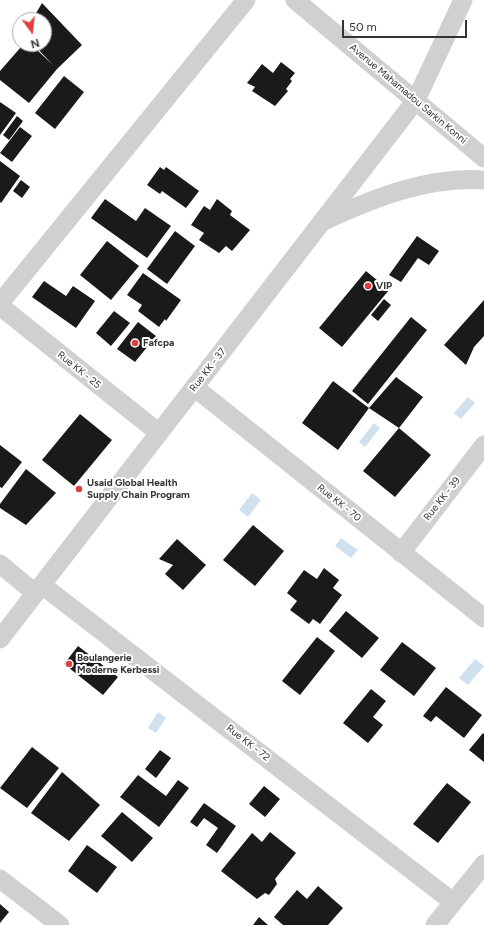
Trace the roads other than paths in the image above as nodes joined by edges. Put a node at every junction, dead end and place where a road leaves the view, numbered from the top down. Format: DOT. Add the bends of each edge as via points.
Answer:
graph roads {
  1 [pos="246,0"];
  2 [pos="294,0"];
  3 [pos="463,0"];
  4 [pos="416,100"];
  5 [pos="484,158"];
  6 [pos="484,180"];
  7 [pos="323,221"];
  8 [pos="0,304"];
  9 [pos="194,387"];
  10 [pos="159,433"];
  11 [pos="484,445"];
  12 [pos="401,553"];
  13 [pos="0,564"];
  14 [pos="39,589"];
  15 [pos="484,618"];
  16 [pos="0,639"];
  17 [pos="484,864"];
  18 [pos="0,879"];
  19 [pos="453,902"];
  20 [pos="60,925"];
  21 [pos="435,925"];
  1 -- 8 [label="street"];
  2 -- 4 [label="street, Avenue Mahamadou Sarkin Konni"];
  3 -- 4 [label="street, Rue KK - 37"];
  4 -- 5 [label="street, Avenue Mahamadou Sarkin Konni"];
  4 -- 7 [label="street, Rue KK - 37"];
  6 -- 7 [label="street" via="438,182 362,203"];
  7 -- 9 [label="street, Rue KK - 37"];
  8 -- 10 [label="street, Rue KK - 25"];
  9 -- 10 [label="street, Rue KK - 37"];
  9 -- 12 [label="street, Rue KK - 70"];
  10 -- 14 [label="street, Rue KK - 37"];
  11 -- 12 [label="street, Rue KK - 39"];
  12 -- 15 [label="street, Rue KK - 70"];
  13 -- 14 [label="street, Rue KK - 72"];
  14 -- 16 [label="street, Rue KK - 37"];
  14 -- 19 [label="street, Rue KK - 72"];
  17 -- 19 [label="street"];
  18 -- 20 [label="street"];
  19 -- 21 [label="street"];
}
